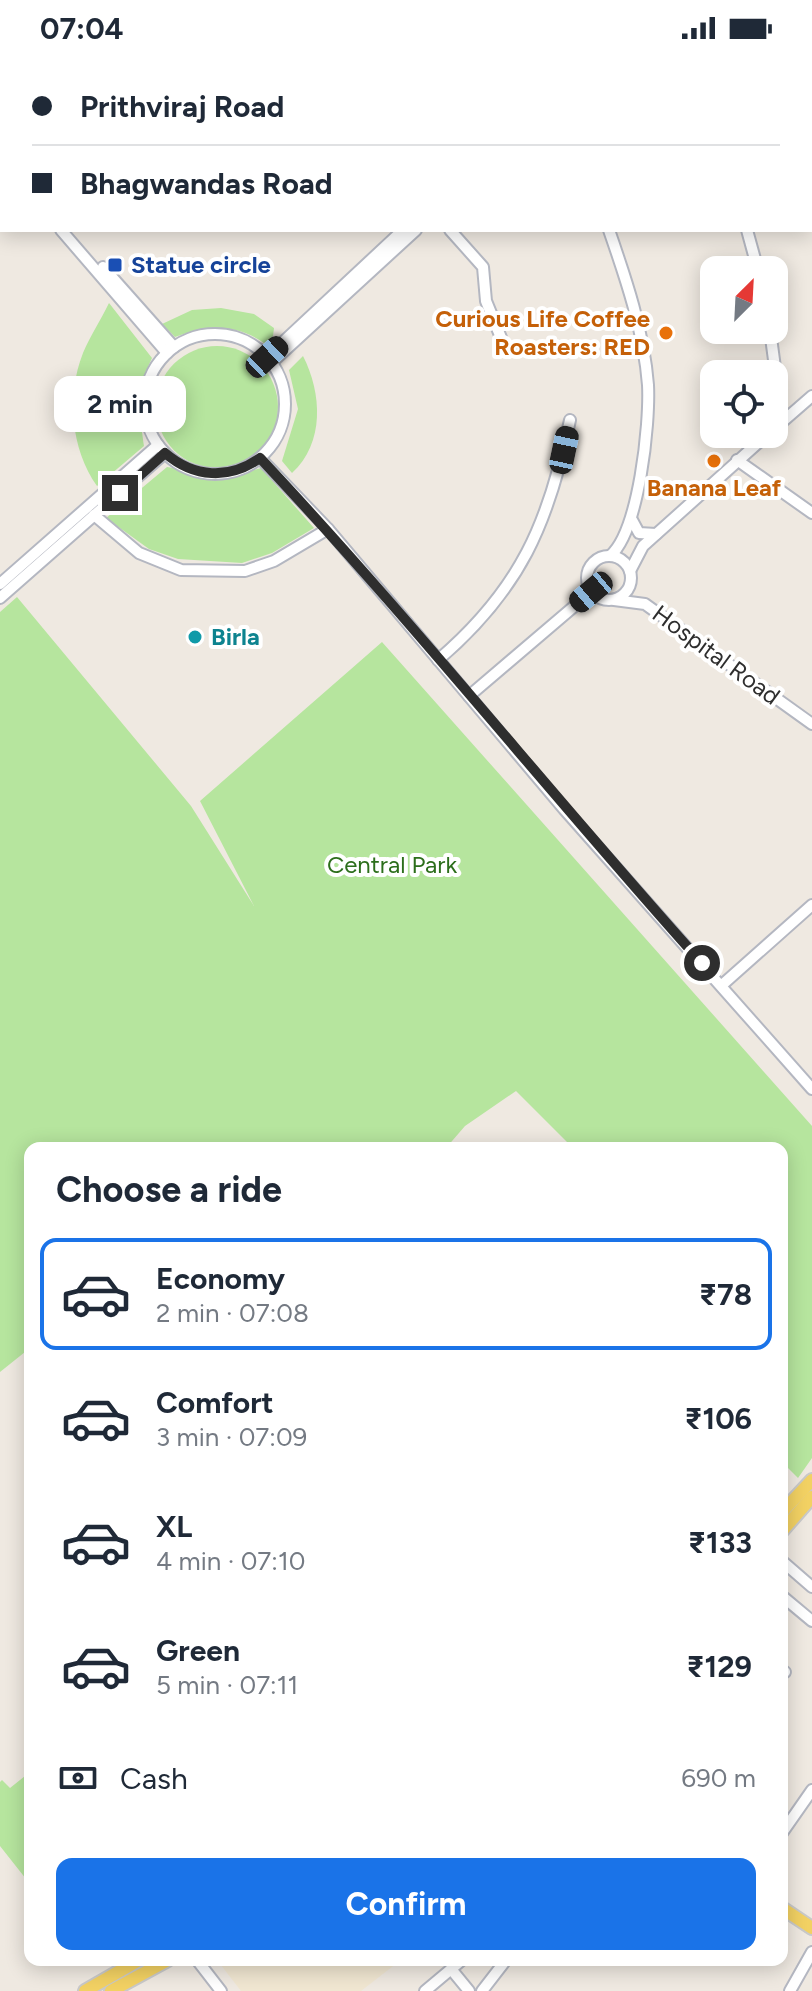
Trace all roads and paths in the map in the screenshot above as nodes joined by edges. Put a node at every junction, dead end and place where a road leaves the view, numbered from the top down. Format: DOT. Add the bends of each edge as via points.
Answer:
graph roads {
  1 [pos="63,232"];
  2 [pos="71,232"];
  3 [pos="401,232"];
  4 [pos="414,232"];
  5 [pos="452,232"];
  6 [pos="610,232"];
  7 [pos="748,232"];
  8 [pos="754,256"];
  9 [pos="504,345"];
  10 [pos="170,350"];
  11 [pos="269,360"];
  12 [pos="812,396"];
  13 [pos="788,417"];
  14 [pos="570,420"];
  15 [pos="751,448"];
  16 [pos="162,449"];
  17 [pos="260,458"];
  18 [pos="737,460"];
  19 [pos="812,513"];
  20 [pos="94,515"];
  21 [pos="631,517"];
  22 [pos="328,529"];
  23 [pos="656,534"];
  24 [pos="610,556"];
  25 [pos="630,571"];
  26 [pos="0,584"];
  27 [pos="630,586"];
  28 [pos="591,592"];
  29 [pos="0,598"];
  30 [pos="614,600"];
  31 [pos="645,604"];
  32 [pos="438,660"];
  33 [pos="469,696"];
  34 [pos="812,724"];
  35 [pos="812,905"];
  36 [pos="722,985"];
  37 [pos="812,1089"];
  38 [pos="812,1480"];
  39 [pos="812,1497"];
  40 [pos="788,1506"];
  41 [pos="788,1524"];
  42 [pos="788,1566"];
  43 [pos="812,1587"];
  44 [pos="788,1601"];
  45 [pos="812,1621"];
  46 [pos="812,1790"];
  47 [pos="788,1824"];
  48 [pos="788,1912"];
  49 [pos="812,1928"];
  50 [pos="812,1952"];
  51 [pos="129,1966"];
  52 [pos="157,1966"];
  53 [pos="202,1966"];
  54 [pos="455,1966"];
  55 [pos="501,1966"];
  56 [pos="451,1969"];
  57 [pos="85,1991"];
  58 [pos="111,1991"];
  59 [pos="221,1991"];
  60 [pos="425,1991"];
  61 [pos="469,1991"];
  62 [pos="482,1991"];
  63 [pos="790,1991"];
  1 -- 10 [label="street"];
  2 -- 10 [label="street"];
  3 -- 11 [label="street"];
  4 -- 11 [label="street"];
  5 -- 9 [label="street" via="483,267 486,301"];
  6 -- 21 [label="street" via="631,292 648,386 639,487"];
  7 -- 8 [label="street"];
  10 -- 11 [label="street" via="201,336 229,336"];
  10 -- 16 [label="street" via="150,377 145,405 146,419"];
  11 -- 17 [label="street" via="284,390 283,420"];
  12 -- 13 [label="street"];
  14 -- 32 [label="street" via="557,480 524,563 469,634"];
  15 -- 18 [label="street"];
  16 -- 17 [label="street" via="184,467 218,474"];
  16 -- 20 [label="street"];
  16 -- 26 [label="street"];
  17 -- 22 [label="street"];
  18 -- 19 [label="street"];
  18 -- 23 [label="street"];
  20 -- 22 [label="street" via="139,553 181,570 245,571 274,561"];
  20 -- 29 [label="street"];
  21 -- 23 [label="street" via="639,533"];
  21 -- 24 [label="street" via="624,541"];
  22 -- 32 [label="street"];
  23 -- 25 [label="street" via="634,558"];
  24 -- 25 [label="street"];
  24 -- 28 [label="street" via="591,565 586,579"];
  25 -- 27 [label="street"];
  27 -- 30 [label="street"];
  27 -- 31 [label="street"];
  28 -- 30 [label="street"];
  28 -- 33 [label="street"];
  30 -- 31 [label="street, Hospital Road"];
  31 -- 34 [label="street, Hospital Road"];
  32 -- 33 [label="street"];
  33 -- 36 [label="street"];
  35 -- 36 [label="street"];
  36 -- 37 [label="street"];
  38 -- 40 [label="main road"];
  39 -- 41 [label="main road"];
  42 -- 43 [label="street"];
  44 -- 45 [label="street"];
  46 -- 47 [label="street"];
  48 -- 49 [label="main road"];
  50 -- 63 [label="street"];
  51 -- 57 [label="main road"];
  52 -- 58 [label="main road"];
  53 -- 59 [label="street"];
  54 -- 56 [label="street"];
  55 -- 62 [label="street"];
  56 -- 60 [label="street"];
  56 -- 61 [label="street"];
}
